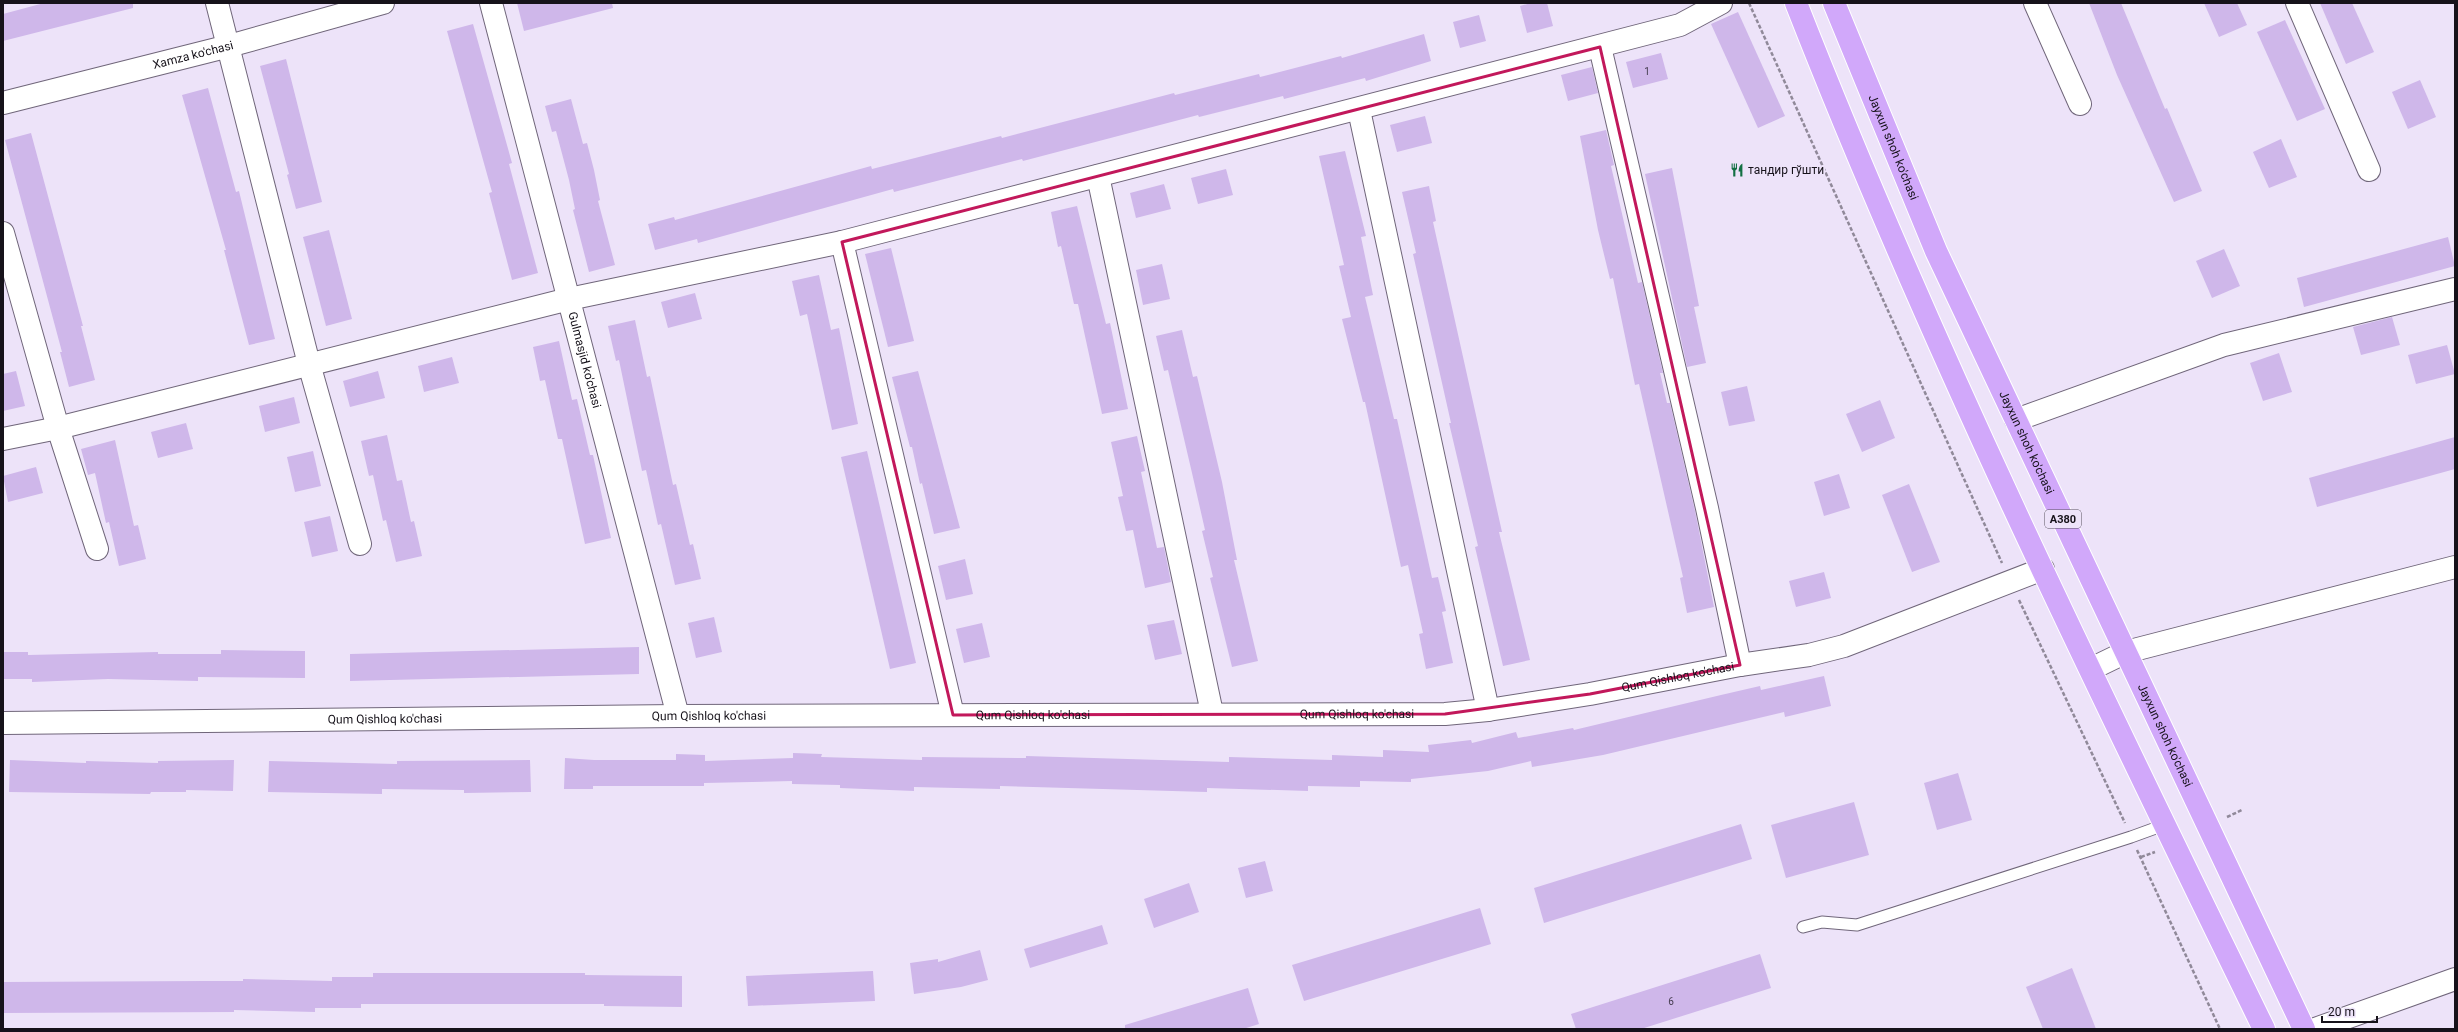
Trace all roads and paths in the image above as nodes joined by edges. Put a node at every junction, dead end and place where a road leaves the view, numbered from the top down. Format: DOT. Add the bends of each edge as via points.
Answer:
graph roads {
  1 [pos="217,3"];
  2 [pos="383,3"];
  3 [pos="491,3"];
  4 [pos="1721,3"];
  5 [pos="1749,3"];
  6 [pos="1796,3"];
  7 [pos="1834,3"];
  8 [pos="2035,3"];
  9 [pos="2297,3"];
  10 [pos="229,46"];
  11 [pos="1600,46"];
  12 [pos="3,103"];
  13 [pos="2080,104"];
  14 [pos="1359,110"];
  15 [pos="2369,170"];
  16 [pos="1098,176"];
  17 [pos="3,233"];
  18 [pos="842,242"];
  19 [pos="2455,289"];
  20 [pos="569,299"];
  21 [pos="309,364"];
  22 [pos="2016,420"];
  23 [pos="58,428"];
  24 [pos="3,439"];
  25 [pos="360,544"];
  26 [pos="97,549"];
  27 [pos="2455,567"];
  28 [pos="2043,569"];
  29 [pos="2010,582"];
  30 [pos="2126,652"];
  31 [pos="1740,665"];
  32 [pos="2091,669"];
  33 [pos="1488,710"];
  34 [pos="1212,713"];
  35 [pos="953,715"];
  36 [pos="678,716"];
  37 [pos="3,723"];
  38 [pos="2242,810"];
  39 [pos="2227,817"];
  40 [pos="2164,825"];
  41 [pos="2131,838"];
  42 [pos="2155,852"];
  43 [pos="2141,858"];
  44 [pos="1803,927"];
  45 [pos="2455,978"];
  46 [pos="2220,1029"];
  47 [pos="2264,1029"];
  48 [pos="2304,1029"];
  49 [pos="2315,1029"];
  1 -- 10 [label="street"];
  2 -- 10 [label="street, Xamza ko'chasi"];
  3 -- 20 [label="street, Gulmasjid ko'chasi"];
  4 -- 11 [label="street" via="1680,25"];
  5 -- 29 [label="path"];
  6 -- 28 [label="highway" via="1923,312"];
  7 -- 22 [label="highway, Jayxun shoh ko'chasi / A380" via="1936,251"];
  8 -- 13 [label="street"];
  9 -- 15 [label="street"];
  10 -- 12 [label="street, Xamza ko'chasi"];
  10 -- 21 [label="street"];
  11 -- 14 [label="street"];
  11 -- 31 [label="street" via="1707,508"];
  14 -- 16 [label="street"];
  14 -- 33 [label="street"];
  16 -- 18 [label="street"];
  16 -- 34 [label="street"];
  17 -- 23 [label="street"];
  18 -- 20 [label="street"];
  18 -- 35 [label="street"];
  19 -- 22 [label="street" via="2224,345"];
  20 -- 21 [label="street"];
  20 -- 36 [label="street, Gulmasjid ko'chasi"];
  21 -- 23 [label="street"];
  21 -- 25 [label="street"];
  22 -- 30 [label="highway, Jayxun shoh ko'chasi / A380"];
  23 -- 24 [label="street"];
  23 -- 26 [label="street"];
  27 -- 30 [label="street"];
  28 -- 29 [label="street, Qum Qishloq ko'chasi"];
  28 -- 32 [label="highway"];
  29 -- 31 [label="street, Qum Qishloq ko'chasi" via="1844,646 1809,655"];
  29 -- 41 [label="path"];
  30 -- 32 [label="street"];
  30 -- 48 [label="highway, Jayxun shoh ko'chasi / A380"];
  31 -- 33 [label="street, Qum Qishloq ko'chasi" via="1590,694"];
  32 -- 40 [label="highway"];
  33 -- 34 [label="street, Qum Qishloq ko'chasi" via="1445,714"];
  34 -- 35 [label="street, Qum Qishloq ko'chasi"];
  35 -- 36 [label="street, Qum Qishloq ko'chasi"];
  36 -- 37 [label="street, Qum Qishloq ko'chasi"];
  38 -- 39 [label="path"];
  40 -- 41 [label="lane"];
  40 -- 47 [label="highway"];
  41 -- 43 [label="path"];
  41 -- 44 [label="lane" via="1857,925 1822,922"];
  42 -- 43 [label="path"];
  43 -- 46 [label="path"];
  45 -- 49 [label="street"];
}
